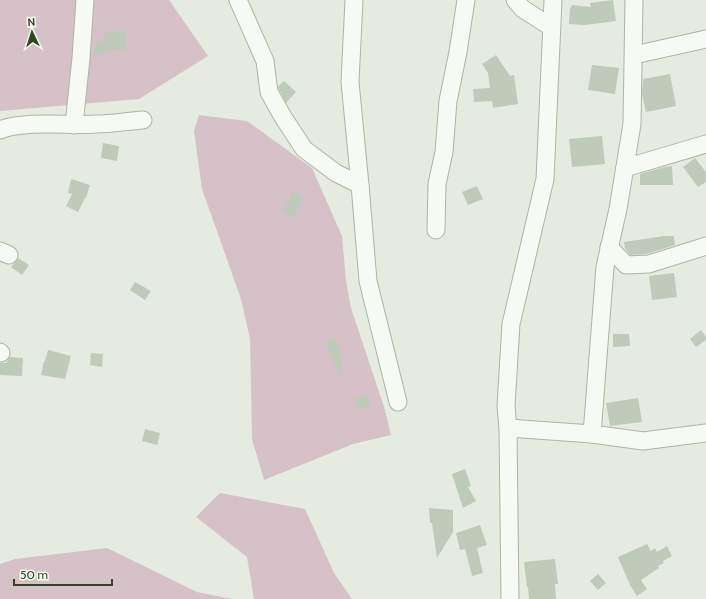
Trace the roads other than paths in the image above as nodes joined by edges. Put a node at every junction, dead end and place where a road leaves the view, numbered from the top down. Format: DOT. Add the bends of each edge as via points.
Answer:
graph roads {
  1 [pos="85,0"];
  2 [pos="238,0"];
  3 [pos="354,0"];
  4 [pos="466,0"];
  5 [pos="515,0"];
  6 [pos="553,0"];
  7 [pos="634,0"];
  8 [pos="551,27"];
  9 [pos="706,39"];
  10 [pos="634,55"];
  11 [pos="143,120"];
  12 [pos="74,125"];
  13 [pos="0,130"];
  14 [pos="706,144"];
  15 [pos="624,168"];
  16 [pos="360,185"];
  17 [pos="436,230"];
  18 [pos="706,246"];
  19 [pos="609,247"];
  20 [pos="398,402"];
  21 [pos="508,428"];
  22 [pos="706,433"];
  23 [pos="592,434"];
  24 [pos="510,599"];
  1 -- 12 [label="street" via="82,58"];
  2 -- 16 [label="street" via="265,61 269,92 304,149 336,173"];
  3 -- 16 [label="street" via="350,82"];
  4 -- 17 [label="street" via="448,101 444,152 437,184"];
  5 -- 8 [label="street"];
  6 -- 8 [label="street"];
  7 -- 10 [label="street"];
  8 -- 21 [label="street" via="545,179 511,324 506,406"];
  9 -- 10 [label="street"];
  10 -- 15 [label="street" via="632,124"];
  11 -- 12 [label="street"];
  12 -- 13 [label="street" via="31,125"];
  14 -- 15 [label="street"];
  15 -- 19 [label="street"];
  16 -- 20 [label="street" via="368,281"];
  18 -- 19 [label="street" via="649,264 626,265"];
  19 -- 23 [label="street" via="605,266"];
  21 -- 23 [label="street"];
  21 -- 24 [label="street"];
  22 -- 23 [label="street" via="643,441"];
}
